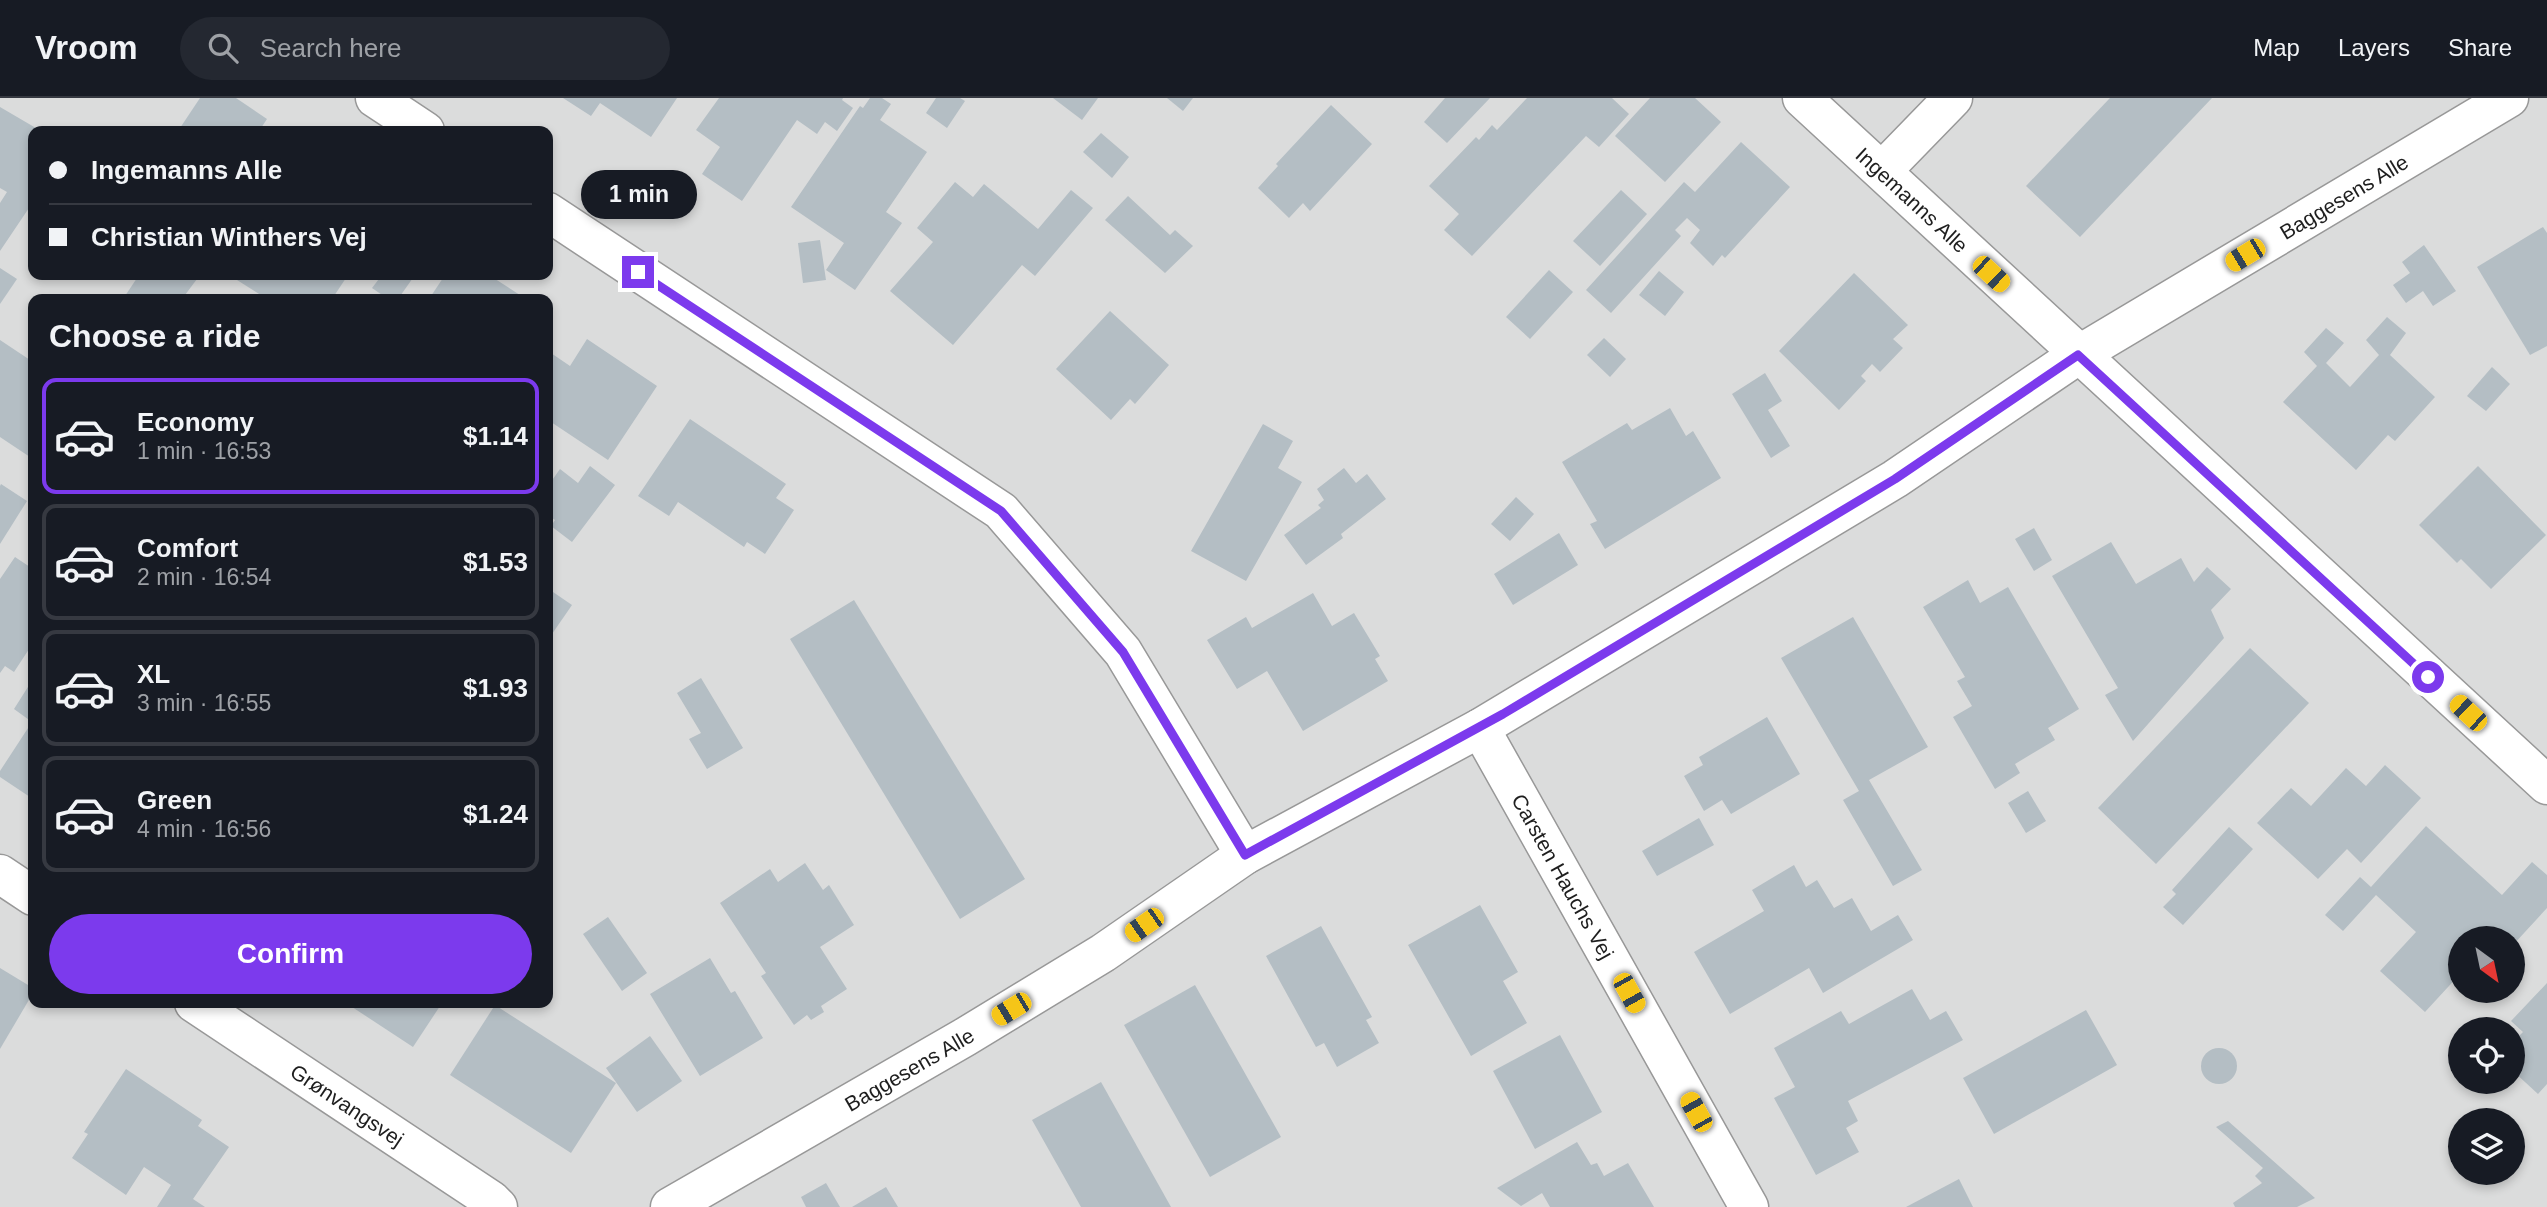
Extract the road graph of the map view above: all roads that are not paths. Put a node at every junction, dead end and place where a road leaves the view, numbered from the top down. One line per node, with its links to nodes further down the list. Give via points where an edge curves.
1 (375, 98): 5 (street)
2 (1802, 98): 6 (street, Ingemanns Alle)
3 (1953, 98): 6 (street)
4 (2509, 98): 8 (street, Baggesens Alle)
5 (417, 126)
6 (1882, 171): 8 (street, Ingemanns Alle)
7 (553, 215): 11 (street, via 1001,511 1123,652)
8 (2078, 355): 9 (street, Baggesens Alle, via 1895,479); 10 (street, Ingemanns Alle)
9 (1480, 728): 11 (street, Baggesens Alle); 17 (street, Carsten Hauchs Vej)
10 (2547, 785)
11 (1245, 855): 16 (street, Baggesens Alle, via 1103,953)
12 (0, 874): 13 (street)
13 (28, 893)
14 (202, 1008): 15 (street, Grønvangsvej)
15 (498, 1207)
16 (670, 1207)
17 (1749, 1207)

